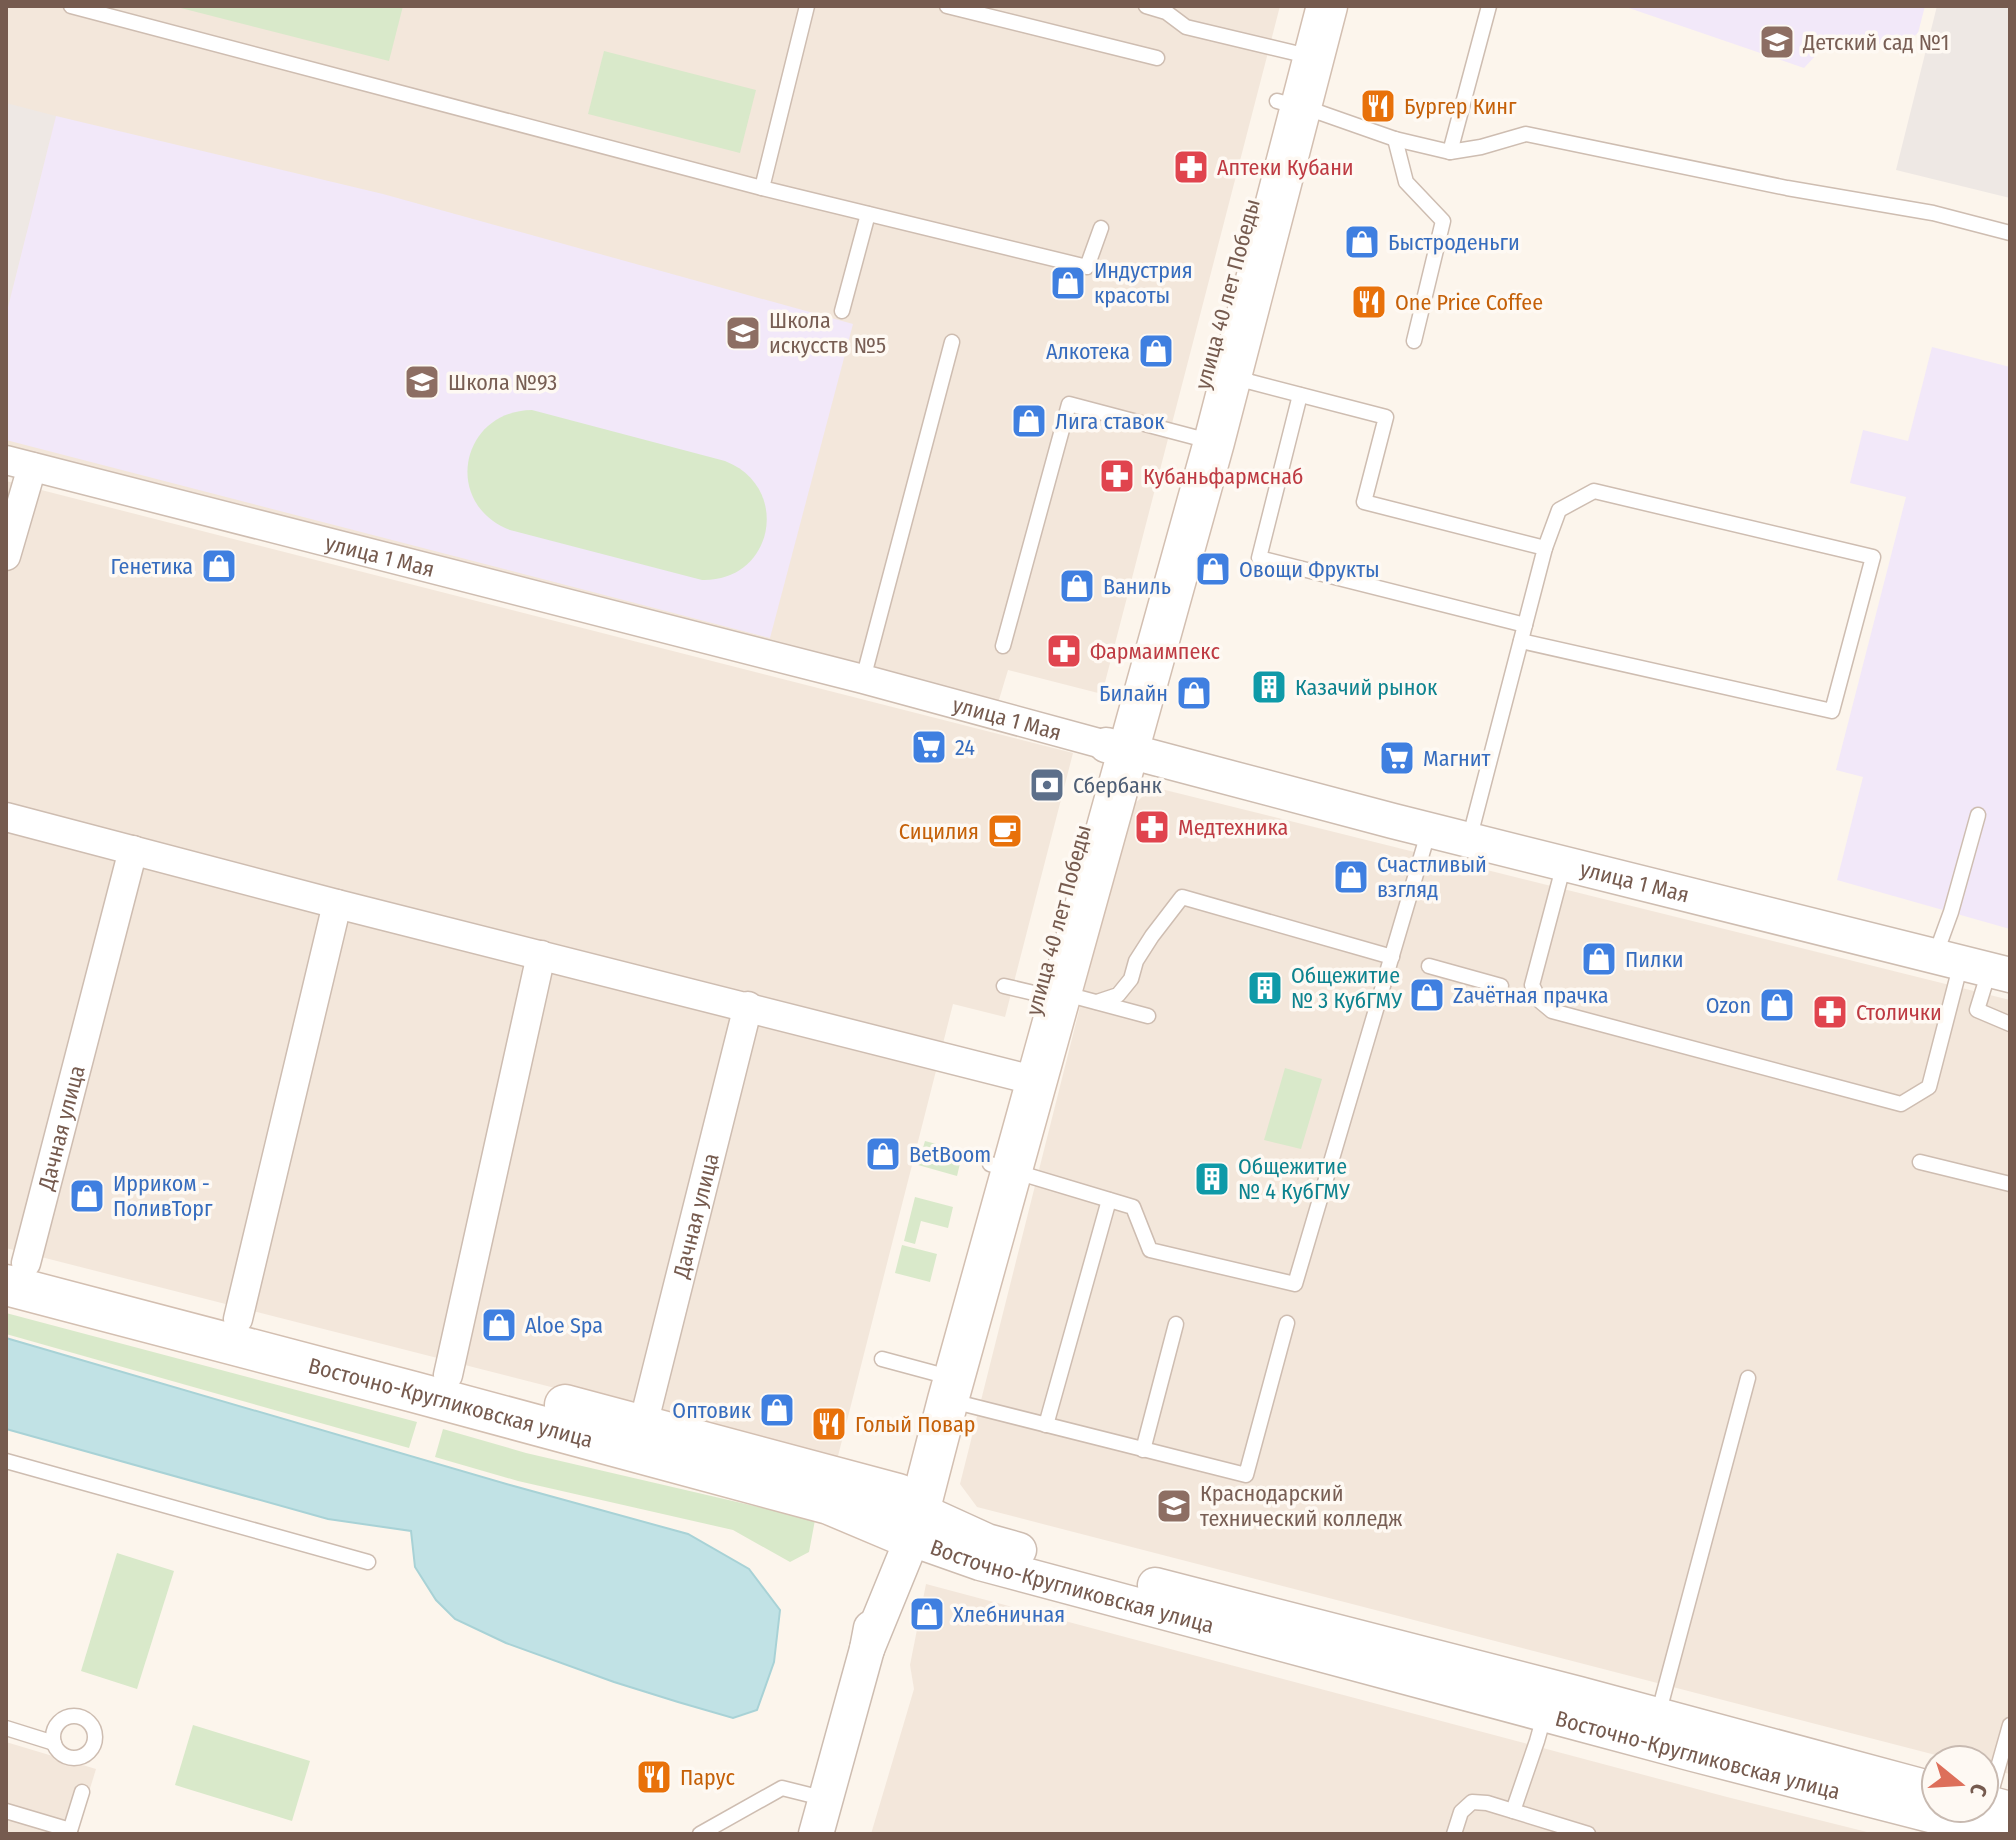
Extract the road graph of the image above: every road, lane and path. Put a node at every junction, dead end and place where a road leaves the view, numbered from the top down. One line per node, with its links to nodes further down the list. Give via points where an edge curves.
1 (71, 6): 14 (lane)
2 (807, 6): 14 (lane)
3 (947, 6): 10 (lane)
4 (1146, 6): 8 (lane)
5 (1303, 6): 9 (main road, улица 40 лет Победы)
6 (1327, 6): 9 (main road, улица 40 лет Победы)
7 (1489, 6): 13 (lane)
8 (1167, 9): 9 (lane, via 1186,27)
9 (1303, 55): 11 (main road, улица 40 лет Победы)
10 (1157, 58)
11 (1289, 104): 12 (lane); 21 (main road, улица 40 лет Победы); 23 (main road, улица 40 лет Победы)
12 (1395, 139): 13 (lane); 19 (lane, via 1406,182 1443,221)
13 (1450, 152): 17 (lane, via 1526,134 1933,213)
14 (762, 188): 15 (lane)
15 (868, 214): 16 (lane, via 1087,267); 18 (lane)
16 (1101, 228)
17 (2010, 233)
18 (842, 311)
19 (1414, 341)
20 (952, 342): 30 (lane)
21 (1232, 376): 22 (lane); 23 (main road, улица 40 лет Победы)
22 (1300, 395): 25 (lane, via 1386,417 1364,502); 27 (lane, via 1259,558)
23 (1202, 439): 29 (lane, via 1069,404); 31 (main road, улица 40 лет Победы)
24 (19, 464): 26 (street); 30 (street, улица 1 Мая)
25 (1545, 548): 27 (lane); 28 (lane, via 1559,510 1594,491 1873,557 1832,711)
26 (6, 556)
27 (1525, 625): 28 (lane)
28 (1521, 641): 35 (lane)
29 (1003, 646)
30 (863, 679): 31 (street, улица 1 Мая)
31 (1117, 748): 34 (street, улица 1 Мая); 44 (main road, улица 40 лет Победы)
32 (1978, 815): 42 (lane, via 1951,912)
33 (6, 817): 36 (street)
34 (1429, 830): 35 (street, улица 1 Мая); 40 (lane)
35 (1469, 840): 37 (street, улица 1 Мая)
36 (133, 850): 38 (street); 53 (street, Дачная улица)
37 (1564, 863): 42 (street, улица 1 Мая); 42 (lane, via 1532,985 1552,1011 1901,1104 1929,1087 1951,995)
38 (337, 904): 39 (street); 54 (street)
39 (541, 955): 45 (street); 58 (street)
40 (1392, 957): 44 (lane, via 1182,897 1118,995); 52 (lane, via 1295,1284 1150,1250 1133,1207)
41 (1429, 966): 43 (lane)
42 (1974, 966): 47 (lane, via 1977,1010)
43 (1501, 986)
44 (1050, 994): 46 (lane); 48 (main road, улица 40 лет Победы)
45 (748, 1006): 48 (street); 61 (street, Дачная улица)
46 (1148, 1016)
47 (2010, 1024)
48 (1026, 1078): 50 (main road, улица 40 лет Победы)
49 (1920, 1162): 51 (lane)
50 (1000, 1167): 52 (lane); 60 (main road)
51 (2010, 1184)
52 (1109, 1200): 62 (lane)
53 (13, 1269): 54 (main road, Восточно-Кругликовская улица); 65 (main road, Восточно-Кругликовская улица, via 750,1482)
54 (238, 1319): 58 (main road, Восточно-Кругликовская улица)
55 (1287, 1323): 63 (lane, via 1246,1475)
56 (1176, 1324): 63 (lane)
57 (882, 1359): 60 (lane)
58 (448, 1375): 61 (main road, Восточно-Кругликовская улица)
59 (1748, 1378): 70 (lane)
60 (940, 1390): 62 (lane); 65 (main road)
61 (643, 1425): 65 (main road, Восточно-Кругликовская улица)
62 (1046, 1425): 63 (lane)
63 (1143, 1450)
64 (6, 1461): 66 (lane)
65 (905, 1518): 67 (street, Восточно-Кругликовская улица); 75 (street)
66 (368, 1562)
67 (1548, 1701): 70 (street, Восточно-Кругликовская улица); 77 (lane)
68 (2010, 1725): 72 (lane)
69 (6, 1728): 71 (lane)
70 (1654, 1729): 73 (street, Восточно-Кругликовская улица); 83 (street, Восточно-Кругликовская улица)
71 (54, 1743)
72 (2000, 1775)
73 (1920, 1787)
74 (82, 1792): 78 (lane)
75 (826, 1799): 79 (lane, via 782,1788); 80 (street)
76 (6, 1811): 78 (lane)
77 (1513, 1811): 81 (lane, via 1472,1802 1461,1812); 82 (lane)
78 (69, 1832)
79 (700, 1834)
80 (816, 1834)
81 (1454, 1834)
82 (1588, 1834)
83 (2004, 1834)

